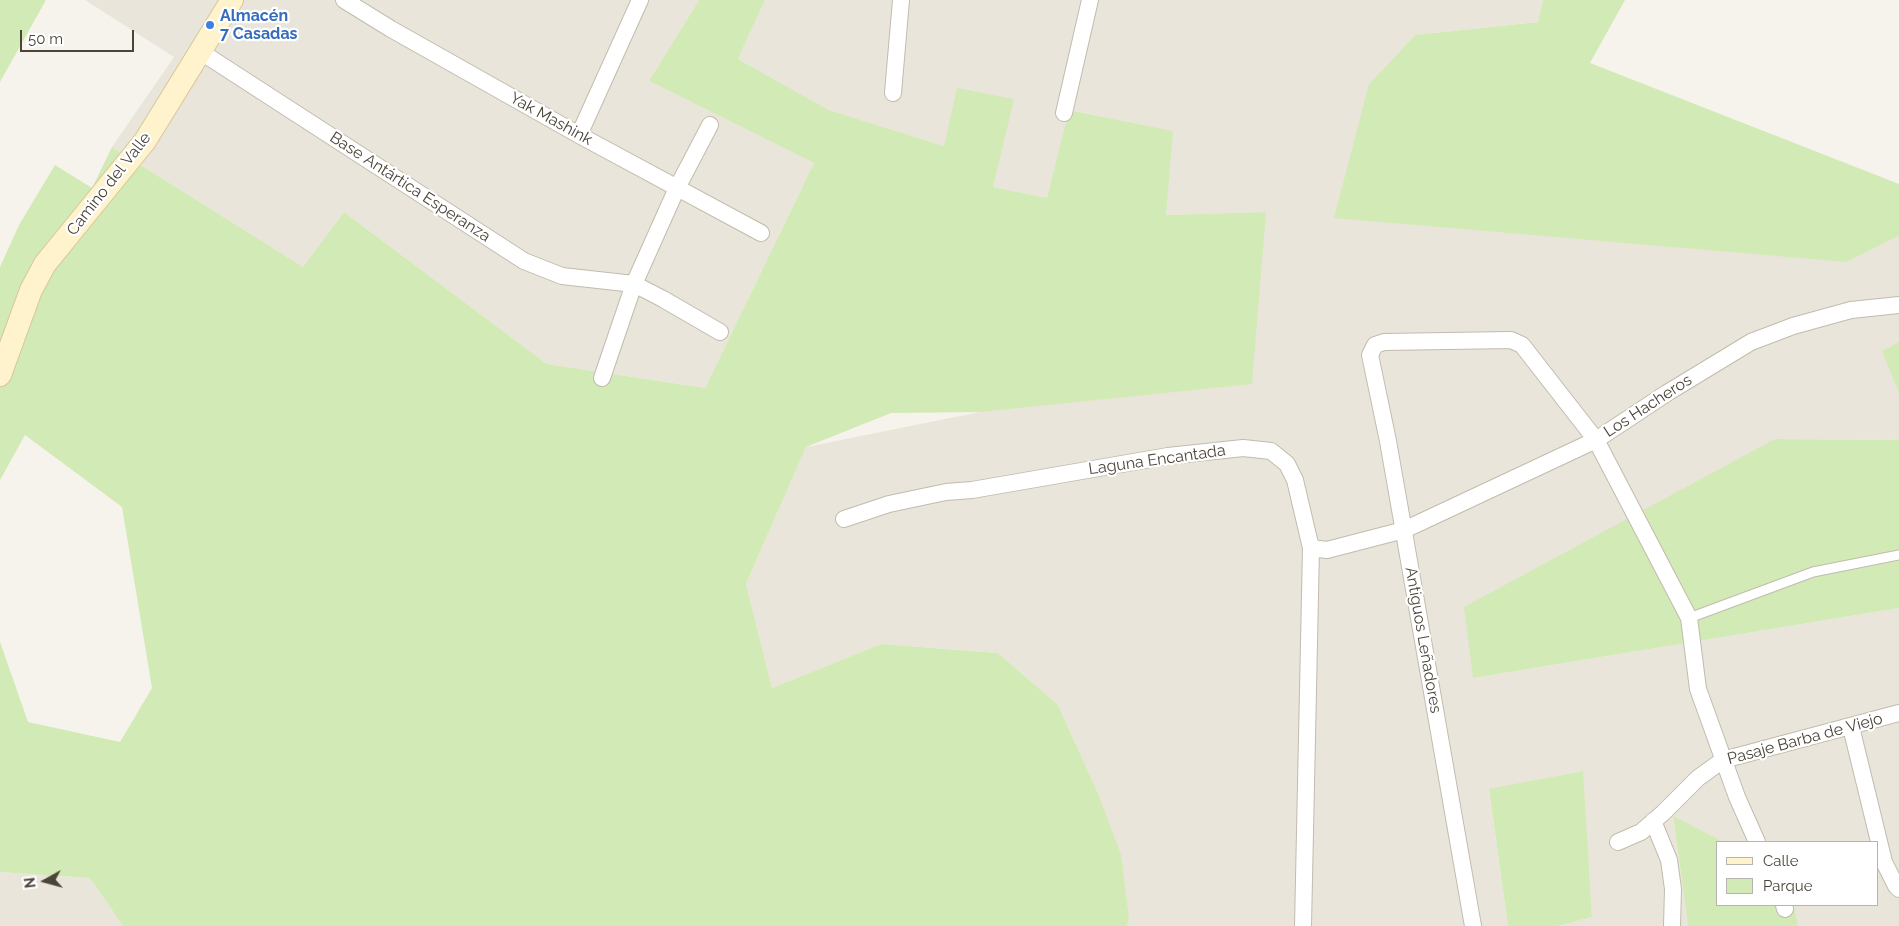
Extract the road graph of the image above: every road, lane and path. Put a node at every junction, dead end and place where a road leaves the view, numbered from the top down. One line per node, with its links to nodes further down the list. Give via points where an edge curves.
1 (232, 0): 6 (street, Camino del Valle)
2 (344, 0): 10 (street, Yak Mashink)
3 (640, 0): 10 (street)
4 (901, 0): 7 (street)
5 (1090, 0): 8 (street)
6 (201, 52): 13 (street, Base Antártica Esperanza, via 524,261 562,276); 16 (street, Camino del Valle, via 145,140 45,264 31,290)
7 (893, 93)
8 (1064, 112)
9 (710, 125): 11 (street)
10 (579, 135): 11 (street, Yak Mashink)
11 (677, 188): 12 (street, Yak Mashink); 13 (street)
12 (761, 233)
13 (634, 284): 15 (street); 17 (street)
14 (1899, 305): 18 (street, Los Hacheros, via 1851,310 1751,342)
15 (720, 332)
16 (0, 375)
17 (602, 378)
18 (1596, 440): 20 (street, Los Hacheros); 20 (street, Antiguos Leñadores, via 1522,345 1511,340 1384,342 1375,345 1370,356); 23 (street)
19 (844, 520): 21 (street, Laguna Encantada, via 889,504 946,492 1168,456 1243,448 1271,451 1287,464 1295,480)
20 (1404, 530): 21 (street, via 1326,550); 34 (street, Antiguos Leñadores)
21 (1311, 548): 33 (street, Laguna Encantada)
22 (1899, 555): 23 (lane, via 1813,572)
23 (1689, 618): 26 (street, via 1698,689)
24 (1899, 713): 25 (street, Pasaje Barba de Viejo)
25 (1851, 727): 26 (street, Pasaje Barba de Viejo); 29 (street)
26 (1723, 760): 27 (street, Pasaje Barba de Viejo, via 1698,778); 28 (street)
27 (1653, 821): 30 (street, Pasaje Barba de Viejo, via 1640,832); 35 (street, via 1669,860 1673,889)
28 (1757, 841)
29 (1879, 841)
30 (1618, 842)
31 (1879, 842): 32 (street, via 1884,862)
32 (1899, 889)
33 (1303, 926)
34 (1473, 926)
35 (1672, 926)

